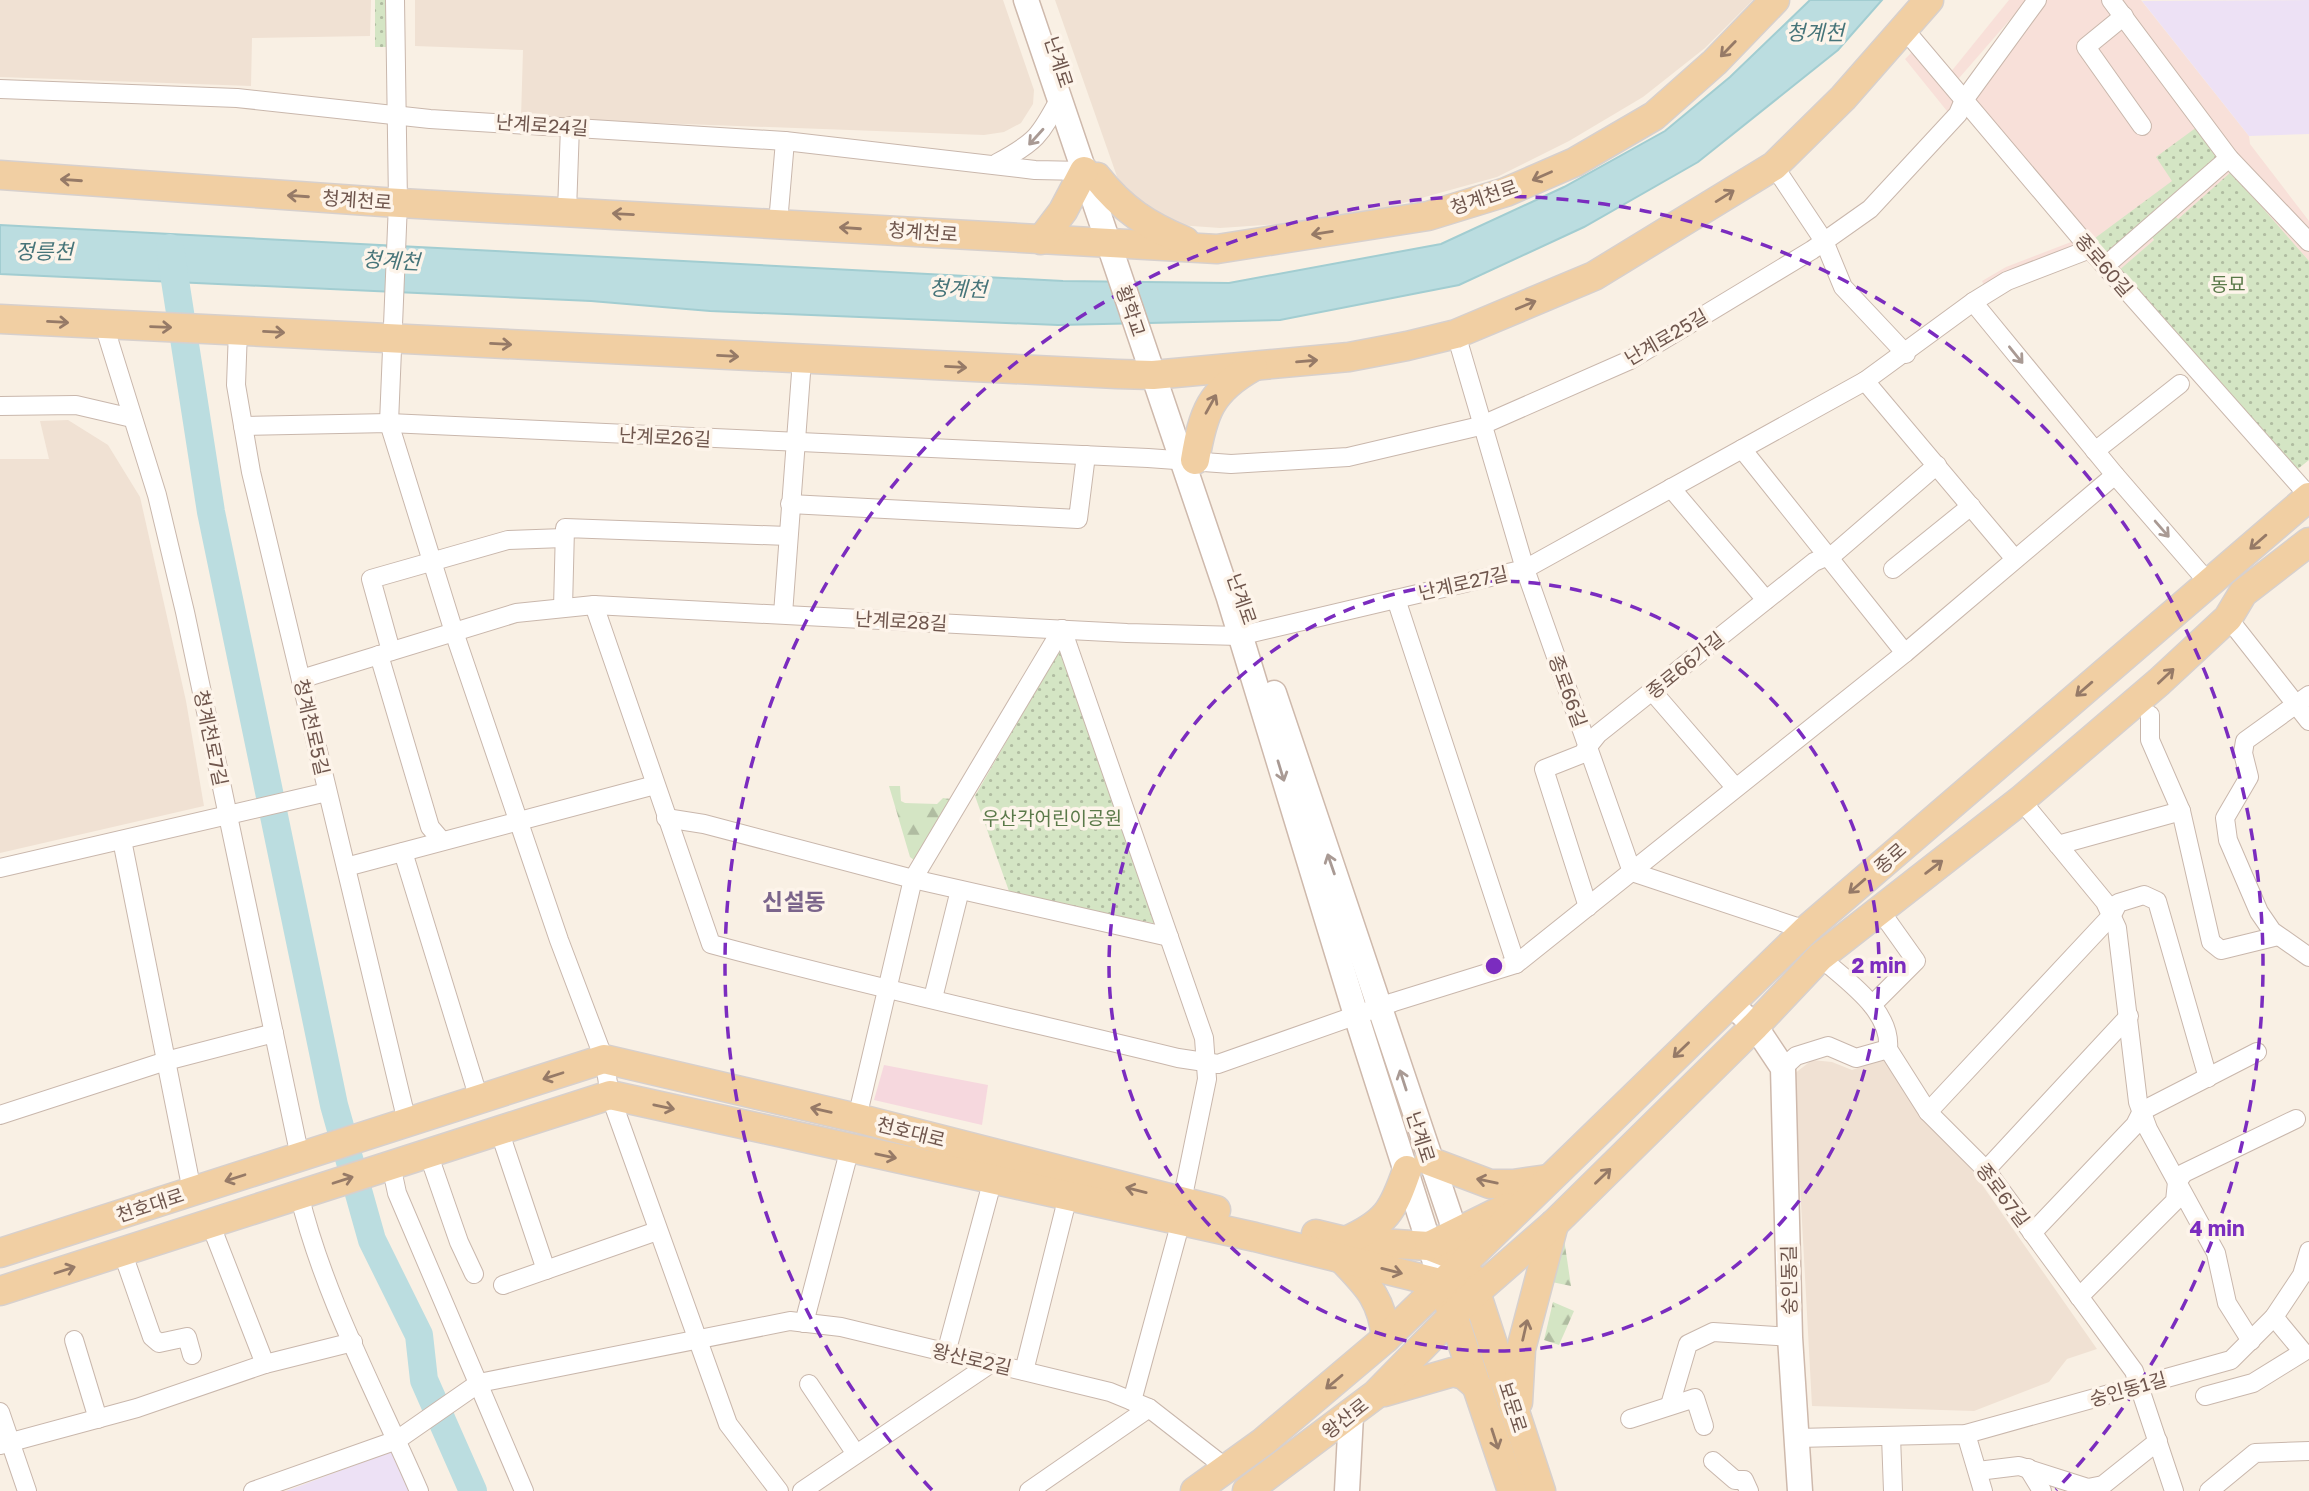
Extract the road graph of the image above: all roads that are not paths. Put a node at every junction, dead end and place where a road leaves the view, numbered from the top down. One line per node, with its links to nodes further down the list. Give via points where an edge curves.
1 (395, 0): 13 (street)
2 (1026, 0): 11 (main road, 난계로)
3 (1039, 0): 20 (main road, 난계로)
4 (1775, 0): 29 (main road, 청계천로, one-way to 29, via 1654,116 1575,162 1518,187 1428,216)
5 (1929, 0): 9 (main road)
6 (2037, 0): 12 (street, 난계로25길)
7 (2111, 0): 8 (street)
8 (2124, 16): 15 (street, via 2086,47); 17 (street)
9 (1905, 30): 12 (street, 종로60길); 19 (main road)
10 (0, 89): 13 (street, 난계로24길, via 237,98)
11 (1060, 98): 18 (street, one-way to 18, via 1041,134); 20 (main road, 난계로)
12 (1964, 100): 27 (street, 난계로25길, via 1958,114 1870,209); 30 (street, 종로60길)
13 (395, 114): 14 (street, 난계로24길); 22 (street)
14 (570, 126): 16 (street, 난계로24길); 23 (street)
15 (2142, 126)
16 (785, 141): 18 (street, 난계로24길); 24 (street)
17 (2229, 158): 28 (street); 31 (street)
18 (997, 163): 20 (street, 난계로24길)
19 (1774, 166): 27 (street); 37 (main road, one-way to 19, via 1594,276)
20 (1091, 174): 25 (main road); 26 (main road, 난계로); 29 (main road, via 1151,228)
21 (0, 175): 22 (main road, 청계천로, one-way to 21)
22 (398, 209): 23 (main road, 청계천로); 36 (street)
23 (567, 211): 24 (main road, 청계천로, one-way to 23)
24 (778, 223): 25 (main road, 청계천로, one-way to 24)
25 (1041, 240): 26 (main road, 청계천로)
26 (1113, 240): 29 (main road, 청계천로); 41 (main road, 황학교)
27 (1824, 242): 38 (street, via 1843,287); 48 (street, 난계로25길, via 1630,360)
28 (2309, 242)
29 (1208, 249)
30 (2090, 249): 31 (street, 종로60길); 32 (street, 난계로27길, via 2007,281)
31 (2105, 266): 57 (street, 종로60길)
32 (1973, 302): 38 (street, 난계로27길); 51 (street, one-way to 51)
33 (0, 319): 34 (main road, one-way to 34)
34 (110, 325): 35 (main road, one-way to 35); 45 (street, 청계천로7길)
35 (238, 330): 36 (main road, one-way to 36); 47 (street, 청계천로5길, via 236,385)
36 (393, 330): 39 (main road, one-way to 39); 46 (street)
37 (1456, 334): 40 (main road, one-way to 37, via 1377,353); 48 (street, 종로66길)
38 (1906, 354): 42 (street, 난계로27길)
39 (802, 360): 41 (main road, one-way to 41); 49 (street)
40 (1254, 366): 41 (main road); 53 (main road, one-way to 40, via 1214,397)
41 (1157, 368): 53 (main road, 난계로)
42 (1865, 381): 50 (street, 난계로27길); 54 (street)
43 (2180, 384): 51 (street)
44 (0, 406): 45 (street, via 76,405)
45 (132, 418): 91 (street, 청계천로7길, via 157,495)
46 (389, 423): 47 (street, 난계로26길); 49 (street, 난계로26길); 65 (street)
47 (243, 426): 80 (street, 청계천로5길)
48 (1480, 426): 53 (street, 난계로25길, via 1348,457 1231,464); 66 (street, 종로66길)
49 (793, 443): 52 (street, 난계로26길); 58 (street)
50 (1742, 449): 56 (street, 난계로27길); 63 (street, via 1821,546)
51 (2095, 451): 55 (street)
52 (1086, 455): 53 (street, 난계로26길); 58 (street, via 1078,519)
53 (1188, 460): 77 (main road, 난계로)
54 (1937, 465): 59 (street); 63 (street, 종로66가길)
55 (2115, 475): 64 (street); 68 (street, one-way to 68)
56 (1671, 488): 66 (street, 난계로27길); 70 (street)
57 (2309, 497): 68 (main road, 종로, one-way to 68)
58 (790, 505): 61 (street)
59 (1971, 506): 64 (street); 67 (street)
60 (564, 533): 61 (street); 65 (street, via 508,540); 72 (street)
61 (788, 536): 73 (street)
62 (2309, 541): 74 (main road, 종로, via 2244,593)
63 (1825, 557): 70 (street, 종로66가길); 79 (street)
64 (2015, 559): 79 (street)
65 (432, 562): 76 (street); 78 (street, via 370,579)
66 (1525, 569): 69 (street, 난계로27길); 85 (street, 종로66길)
67 (1893, 569)
68 (2211, 580): 106 (main road, 종로, one-way to 106)
69 (1396, 599): 77 (street, 난계로27길); 111 (street)
70 (1766, 600): 81 (street, 종로66가길)
71 (594, 605): 72 (street, 난계로28길); 73 (street, 난계로28길); 86 (street)
72 (563, 608): 76 (street, 난계로28길, via 516,613)
73 (783, 614): 75 (street, 난계로28길)
74 (2228, 618): 82 (street); 89 (main road, 종로, one-way to 74)
75 (1062, 629): 77 (street, 난계로28길); 101 (street); 108 (street)
76 (454, 632): 78 (street, 난계로28길); 93 (street)
77 (1246, 634): 116 (main road, 난계로)
78 (385, 653): 80 (street, 난계로28길); 95 (street, via 430,827)
79 (1905, 653): 87 (street)
80 (301, 679): 88 (street, 청계천로5길)
81 (1652, 691): 85 (street, 종로66가길); 87 (street)
82 (2302, 699): 84 (street); 107 (street, via 2245,741 2249,777 2225,818 2228,839 2259,912)
83 (2150, 715): 90 (street, via 2150,740)
84 (2309, 721)
85 (1588, 747): 100 (street, 종로66길); 103 (street, 종로66가길, via 1582,754 1544,769)
86 (654, 785): 92 (street); 93 (street)
87 (1735, 787): 100 (street)
88 (327, 792): 91 (street); 98 (street, 청계천로5길)
89 (2021, 800): 96 (street); 104 (main road, 종로, one-way to 89)
90 (2181, 811): 96 (street); 107 (street, via 2211,942 2221,950)
91 (236, 814): 94 (street); 119 (street, 청계천로7길)
92 (666, 818): 101 (street); 112 (street, via 711,944)
93 (518, 821): 95 (street); 122 (street)
94 (122, 840): 99 (street); 123 (street)
95 (442, 841): 97 (street)
96 (2058, 845): 105 (street)
97 (403, 852): 98 (street); 128 (street)
98 (346, 867): 134 (street, 청계천로5길)
99 (0, 868)
100 (1632, 872): 103 (street); 106 (street)
101 (913, 879): 102 (street); 112 (street)
102 (960, 890): 108 (street); 113 (street)
103 (1588, 907): 111 (street)
104 (1879, 909): 109 (main road, 종로); 115 (street, via 1916,961)
105 (2112, 915): 117 (street, via 2118,928); 126 (street, via 2118,903 2144,895 2157,901); 130 (street)
106 (1806, 930): 114 (main road, 종로)
107 (2278, 936): 110 (street)
108 (1170, 937): 124 (street, via 1204,1038)
109 (1820, 957): 115 (street, 종로67길); 118 (main road, 종로)
110 (2309, 957)
111 (1516, 964): 116 (street)
112 (885, 990): 113 (street); 132 (street)
113 (933, 999): 124 (street)
114 (1730, 1003): 118 (main road); 142 (main road, 종로, one-way to 142)
115 (1872, 1005): 120 (street, 종로67길, via 1889,1038)
116 (1367, 1011): 124 (street, via 1218,1064); 140 (main road, 난계로)
117 (2129, 1016): 129 (street); 141 (street)
118 (1755, 1026): 125 (main road); 151 (main road, 종로, one-way to 118)
119 (274, 1033): 123 (street); 138 (street, 청계천로7길)
120 (1888, 1049): 125 (street, via 1856,1058 1828,1046 1796,1056); 130 (street, 종로67길)
121 (2257, 1052): 126 (street)
122 (604, 1059): 127 (street); 128 (main road, one-way to 128); 132 (main road, 천호대로, one-way to 122)
123 (166, 1062): 131 (street); 145 (street)
124 (1207, 1062): 149 (street)
125 (1783, 1068): 171 (main road, 숭인동길)
126 (2208, 1078): 129 (street)
127 (610, 1095): 135 (main road, 천호대로); 136 (main road, 천호대로, one-way to 136); 152 (street)
128 (479, 1099): 134 (main road)
129 (2142, 1111): 144 (street); 154 (street, via 2136,1125)
130 (1928, 1112): 141 (street, 종로67길)
131 (0, 1115)
132 (857, 1118): 149 (main road, 천호대로, one-way to 132)
133 (2297, 1119): 144 (street, via 2184,1173)
134 (407, 1122): 138 (main road, 천호대로)
135 (499, 1130): 137 (main road, 천호대로); 161 (street)
136 (850, 1148): 143 (main road, 천호대로, one-way to 143); 169 (street, 천호대로)
137 (428, 1153): 139 (main road, 천호대로); 162 (street)
138 (300, 1157): 145 (main road, 천호대로, one-way to 145)
139 (389, 1165): 146 (main road, 천호대로, one-way to 139); 184 (street)
140 (1418, 1166): 142 (main road, one-way to 140, via 1490,1184); 153 (main road, 난계로, via 1443,1199); 155 (main road, 난계로, via 1418,1208); 156 (main road, via 1383,1221)
141 (1986, 1170): 154 (street, 종로67길)
142 (1548, 1179): 148 (main road, 종로)
143 (993, 1180): 147 (main road, 천호대로); 177 (street)
144 (2177, 1182): 167 (street, via 2175,1201); 175 (street, via 2216,1253 2227,1303)
145 (192, 1191): 159 (main road, 천호대로)
146 (299, 1194): 150 (main road, 천호대로); 176 (street)
147 (1068, 1196): 149 (main road, 천호대로); 181 (street)
148 (1526, 1199): 153 (main road); 160 (main road, 종로)
149 (1181, 1211): 156 (main road, 천호대로); 188 (street)
150 (210, 1223): 157 (main road, 천호대로); 179 (street)
151 (1554, 1224): 166 (main road, 종로); 194 (main road, one-way to 151, via 1521,1349)
152 (657, 1231): 161 (street); 174 (street)
153 (1454, 1233): 155 (main road); 160 (main road, 난계로)
154 (2032, 1233): 167 (street, 종로67길)
155 (1429, 1246): 156 (main road); 160 (main road); 163 (main road, 난계로)
156 (1344, 1250): 163 (main road, one-way to 163); 172 (main road, via 1373,1292 1384,1317)
157 (122, 1251): 165 (main road, 천호대로, one-way to 157); 178 (street, 천호대로, via 152,1337 159,1343 187,1337)
158 (2309, 1251): 168 (street, 숭인동1길, via 2302,1275)
159 (0, 1253)
160 (1465, 1260): 163 (main road, 종로); 166 (main road, 보문로)
161 (546, 1269): 164 (street)
162 (474, 1274)
163 (1443, 1284): 166 (main road); 170 (main road, 보문로); 172 (main road, 왕산로)
164 (503, 1285)
165 (0, 1291)
166 (1476, 1292): 170 (main road, 왕산로); 182 (main road, 보문로, via 1486,1323)
167 (2079, 1297): 185 (street, 종로67길, via 2134,1371)
168 (2274, 1317): 175 (street, 숭인동1길); 187 (street, via 2303,1352 2253,1383)
169 (804, 1322): 174 (street, 왕산로2길); 177 (street, 왕산로2길)
170 (1444, 1326): 182 (main road, 보문로); 186 (main road, 왕산로)
171 (1790, 1337): 189 (street, via 1713,1332 1688,1343); 199 (main road, 숭인동길)
172 (1386, 1338): 205 (main road, 왕산로, one-way to 205)
173 (74, 1340): 192 (street)
174 (696, 1341): 184 (street, 왕산로2길); 212 (street, via 728,1424)
175 (2250, 1341): 185 (street, 숭인동1길, via 2231,1360)
176 (353, 1342): 179 (street); 198 (street)
177 (946, 1353): 180 (street, 왕산로2길)
178 (192, 1354)
179 (265, 1364): 192 (street)
180 (990, 1364): 181 (street, 왕산로2길); 203 (street)
181 (1024, 1371): 188 (street, 왕산로2길, via 1110,1391)
182 (1491, 1383): 186 (main road, via 1453,1372); 194 (main road, 보문로); 218 (main road, 보문로, one-way to 218)
183 (808, 1384): 203 (street)
184 (475, 1386): 198 (street); 211 (street)
185 (2139, 1386): 196 (street, 숭인동1길); 200 (street, 종로67길)
186 (1375, 1395): 191 (main road, 왕산로)
187 (2205, 1396)
188 (1140, 1404): 205 (street, 왕산로2길); 214 (street)
189 (1670, 1405): 193 (street); 195 (street, via 1695,1398)
190 (0, 1412): 201 (street)
191 (1351, 1415): 216 (main road, 왕산로); 217 (main road)
192 (98, 1419): 201 (street)
193 (1630, 1419)
194 (1517, 1423): 219 (main road, 보문로)
195 (1704, 1426)
196 (1966, 1434): 197 (street, 숭인동1길); 207 (street)
197 (1891, 1436): 199 (street, 숭인동1길); 222 (street)
198 (402, 1437): 209 (street); 210 (street)
199 (1797, 1438): 221 (main road, 숭인동길)
200 (2158, 1441): 206 (street, via 2103,1485 2088,1488); 225 (street, 종로67길)
201 (5, 1443): 208 (street)
202 (2309, 1451): 226 (street, via 2255,1453)
203 (856, 1454): 213 (street)
204 (1713, 1461): 220 (street, via 1735,1480 1744,1480)
205 (1226, 1468): 215 (main road, 왕산로)
206 (2028, 1468): 207 (street); 224 (street)
207 (1978, 1471): 223 (street)
208 (27, 1491)
209 (253, 1491)
210 (419, 1491)
211 (524, 1491)
212 (779, 1491)
213 (802, 1491)
214 (1028, 1491)
215 (1195, 1491)
216 (1247, 1491)
217 (1347, 1491)
218 (1512, 1491)
219 (1541, 1491)
220 (1749, 1491)
221 (1800, 1491)
222 (1893, 1491)
223 (1983, 1491)
224 (2042, 1491)
225 (2174, 1491)
226 (2209, 1491)

